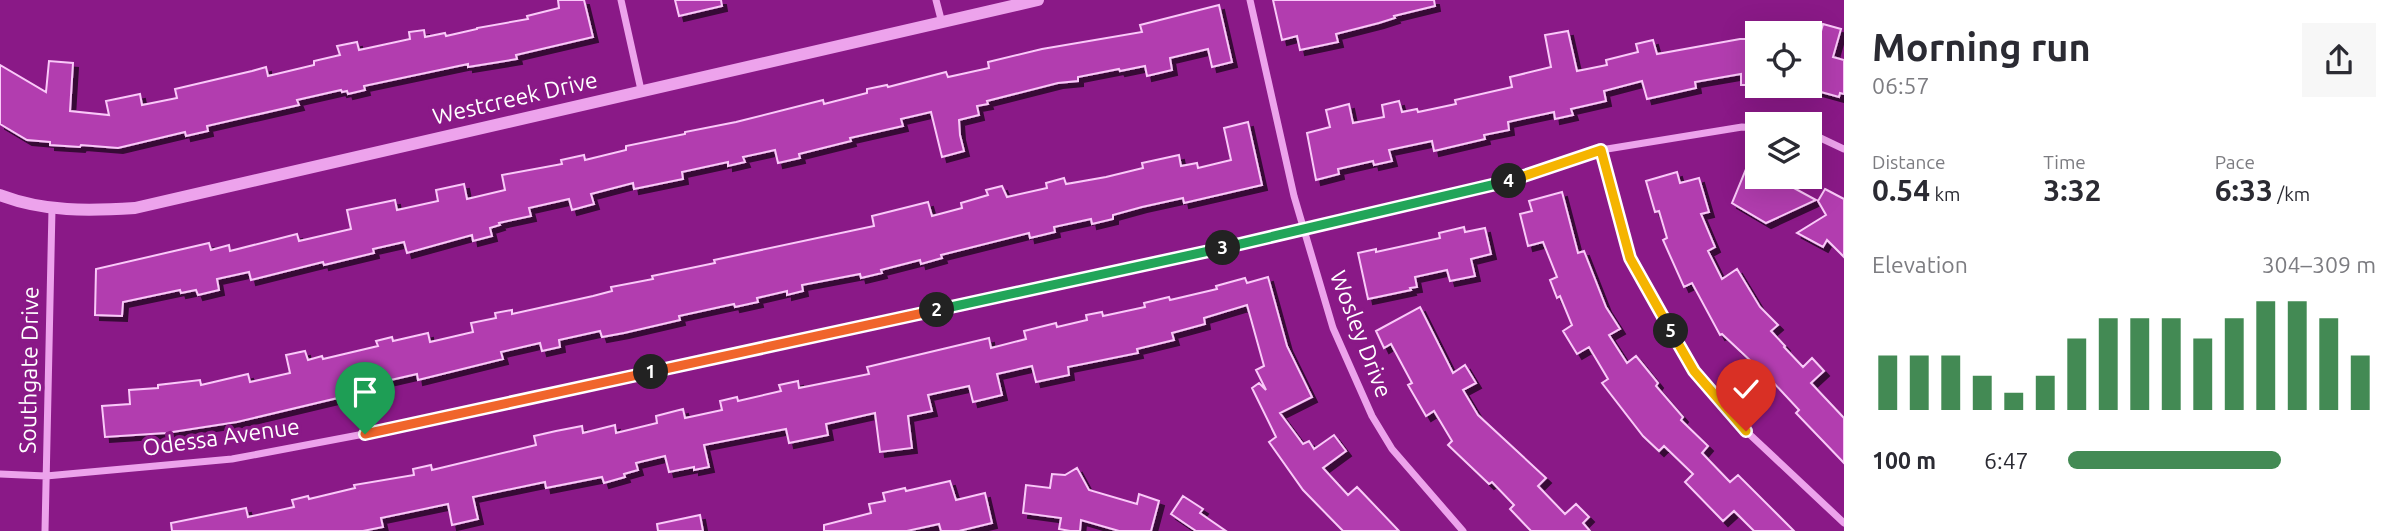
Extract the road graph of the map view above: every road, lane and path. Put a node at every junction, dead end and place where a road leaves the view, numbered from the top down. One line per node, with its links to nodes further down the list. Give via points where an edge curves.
1 (621, 0): 6 (street)
2 (936, 0): 5 (street)
3 (1038, 0): 5 (street, Westcreek Drive)
4 (1250, 0): 13 (street, Wosley Drive)
5 (942, 23): 6 (street, Westcreek Drive)
6 (641, 90): 12 (street, Westcreek Drive, via 135,208)
7 (1745, 127): 10 (street, Odessa Avenue)
8 (1822, 139): 9 (street)
9 (1844, 149)
10 (1601, 150): 13 (street, Odessa Avenue, via 1502,183); 16 (street, via 1630,258 1694,371 1746,431)
11 (0, 195): 12 (street, Westcreek Drive)
12 (52, 209): 15 (street, Southgate Drive)
13 (1304, 230): 15 (street, Odessa Avenue, via 365,434 232,459); 18 (street, Wosley Drive, via 1333,328 1372,415 1392,449)
14 (0, 474): 15 (street, Odessa Avenue)
15 (46, 476): 17 (street, Southgate Drive)
16 (1844, 523)
17 (45, 531)
18 (1463, 531)

